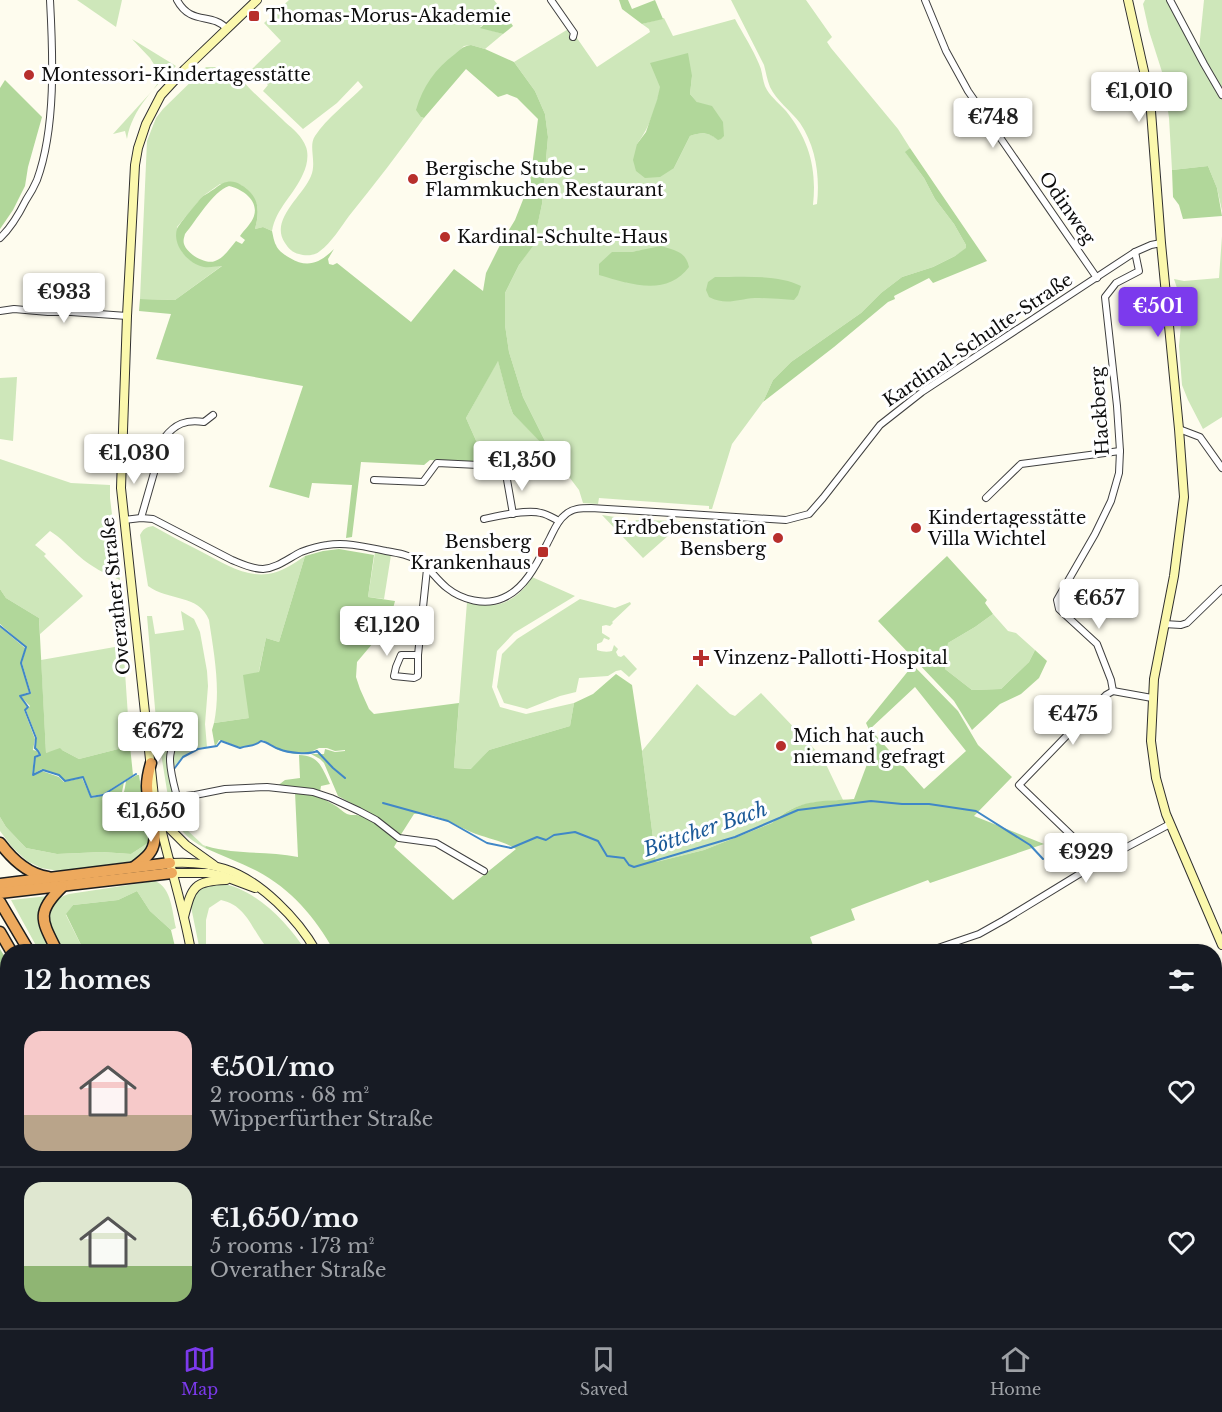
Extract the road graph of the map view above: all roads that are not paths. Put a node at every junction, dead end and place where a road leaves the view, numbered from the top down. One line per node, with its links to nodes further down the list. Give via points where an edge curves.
1 (50, 0): 11 (street, via 52,67 47,138 37,180 21,212)
2 (177, 0): 8 (street, via 190,15 215,21)
3 (257, 0): 8 (main road, Overather Straße)
4 (551, 0): 9 (street)
5 (925, 0): 14 (street, Odinweg, via 968,91)
6 (1128, 0): 12 (main road, via 1150,98)
7 (1170, 0): 10 (street)
8 (227, 29): 16 (main road, Overather Straße, via 170,85 146,124 135,165)
9 (573, 37)
10 (1222, 95)
11 (0, 238)
12 (1161, 243): 13 (street, Kardinal-Schulte-Straße); 18 (main road)
13 (1135, 252): 14 (street, Kardinal-Schulte-Straße); 19 (street, Hackberg, via 1139,271 1116,283 1105,297)
14 (1097, 278): 27 (street, Kardinal-Schulte-Straße, via 922,392 880,425 808,514 786,520 583,508 570,511)
15 (0, 311): 16 (street)
16 (127, 316): 26 (main road, Overather Straße, via 121,471)
17 (213, 415): 24 (street, via 204,422 178,425 164,438)
18 (1179, 429): 20 (street, via 1200,437); 30 (main road, via 1184,497 1176,568)
19 (1120, 451): 22 (street, via 1022,464); 32 (street, Hackberg, via 1111,501 1057,600 1059,609 1097,644)
20 (1222, 468)
21 (374, 480): 23 (street, via 423,482 437,463 499,466 506,474)
22 (986, 498)
23 (513, 514): 25 (street); 27 (street, via 542,513)
24 (141, 518): 26 (street); 28 (street, via 153,519 246,566 264,569 300,552 344,543 409,556)
25 (484, 519)
26 (124, 520): 34 (main road, Overather Straße)
27 (559, 521): 28 (street, via 523,585 502,598 486,602 465,598)
28 (427, 569): 31 (street)
29 (1222, 590): 30 (street, via 1186,623)
30 (1164, 624): 33 (main road)
31 (418, 655): 31 (street, via 401,655 394,676 418,676)
32 (1113, 690): 33 (street); 39 (street, via 1019,784)
33 (1152, 698): 37 (main road, via 1153,759)
34 (147, 729): 35 (main road, Overather Straße); 43 (street, via 173,731 170,765 177,797 267,787 313,792 359,811 399,838 436,843)
35 (151, 763): 36 (main road, Overather Straße); 41 (highway, via 147,786 154,844 145,859)
36 (158, 816): 40 (main road, via 186,845); 42 (main road, Overather Straße)
37 (1170, 824): 39 (street); 56 (main road)
38 (0, 843): 45 (highway, via 23,867)
39 (1099, 862): 55 (street, via 979,934)
40 (217, 867): 42 (main road, via 187,862); 47 (main road, via 249,879)
41 (132, 868): 42 (highway); 45 (highway)
42 (171, 868): 44 (main road); 45 (highway); 50 (main road, Overather Straße)
43 (484, 871)
44 (236, 880): 47 (main road); 50 (main road, via 198,885 191,892)
45 (60, 882): 46 (highway); 48 (highway); 52 (highway, via 43,916)
46 (0, 884)
47 (261, 890): 54 (main road, via 295,920)
48 (0, 893)
49 (0, 902): 51 (highway)
50 (184, 918): 53 (main road, Overather Straße)
51 (25, 944)
52 (54, 944)
53 (190, 944)
54 (311, 944)
55 (950, 944)
56 (1222, 944)

